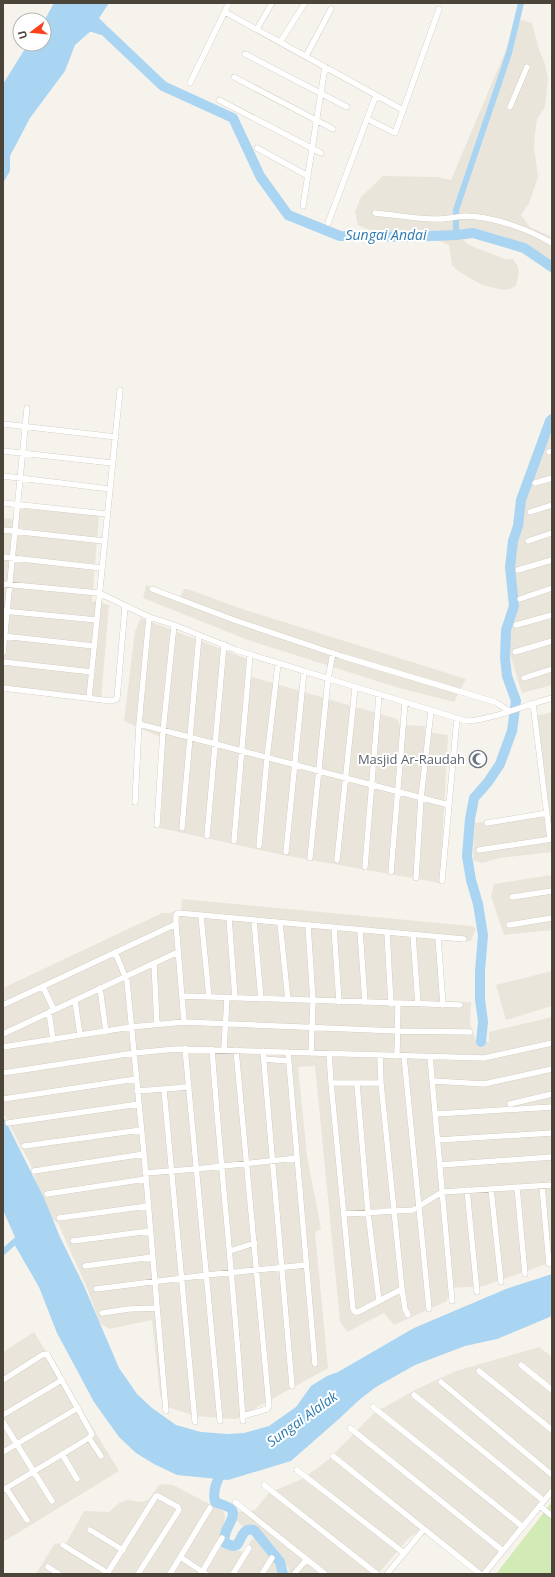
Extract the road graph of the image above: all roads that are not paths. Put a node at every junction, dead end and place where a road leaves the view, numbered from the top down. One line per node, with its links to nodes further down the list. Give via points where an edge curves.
1 (229, 3): 6 (street)
2 (272, 3): 7 (street)
3 (305, 3): 8 (street)
4 (331, 9): 10 (street)
5 (439, 9): 19 (street)
6 (225, 12): 7 (street); 14 (street)
7 (256, 30): 8 (street)
8 (280, 42): 10 (street)
9 (245, 54): 17 (street)
10 (306, 56): 11 (street)
11 (325, 67): 15 (street); 24 (street)
12 (527, 67): 18 (street)
13 (234, 77): 21 (street)
14 (190, 83)
15 (376, 95): 19 (street); 20 (street)
16 (219, 100): 23 (street)
17 (347, 107)
18 (510, 107)
19 (403, 110): 20 (street, via 395,133)
20 (367, 120): 27 (street)
21 (333, 130)
22 (257, 148): 24 (street)
23 (321, 153)
24 (308, 176): 25 (street)
25 (304, 206)
26 (375, 213): 28 (street, via 436,219 476,217 518,227)
27 (328, 223)
28 (552, 243)
29 (120, 390): 33 (street)
30 (27, 408): 32 (street)
31 (3, 424): 32 (street)
32 (26, 426): 33 (street); 35 (street)
33 (116, 437): 36 (street)
34 (3, 450): 35 (street)
35 (24, 453): 36 (street); 38 (street)
36 (112, 462): 41 (street)
37 (3, 476): 38 (street)
38 (21, 478): 41 (street); 43 (street)
39 (552, 478): 40 (street)
40 (535, 483)
41 (110, 490): 46 (street)
42 (3, 503): 43 (street)
43 (18, 505): 46 (street); 48 (street)
44 (552, 505): 45 (street)
45 (530, 512)
46 (107, 514): 50 (street)
47 (3, 530): 48 (street)
48 (16, 531): 50 (street); 53 (street)
49 (552, 533): 51 (street)
50 (104, 541): 55 (street)
51 (528, 541)
52 (3, 556): 53 (street)
53 (12, 558): 55 (street); 57 (street)
54 (552, 560): 56 (street)
55 (102, 568): 60 (street)
56 (518, 570)
57 (6, 584): 60 (street); 63 (street)
58 (552, 588): 61 (street)
59 (152, 589): 76 (street)
60 (99, 593): 62 (street); 66 (street)
61 (520, 599)
62 (125, 607): 65 (street); 88 (street, via 117,699 111,701)
63 (5, 611): 66 (street); 70 (street)
64 (552, 615): 68 (street)
65 (149, 617): 67 (street); 95 (street)
66 (96, 620): 73 (street)
67 (174, 625): 69 (street); 96 (street)
68 (516, 625)
69 (199, 635): 72 (street); 97 (street)
70 (4, 636): 73 (street); 75 (street)
71 (552, 641): 74 (street)
72 (224, 644): 77 (street); 98 (street)
73 (94, 646): 81 (street)
74 (515, 652)
75 (3, 653)
76 (333, 653): 84 (street); 92 (street, via 495,702)
77 (250, 655): 79 (street); 99 (street)
78 (3, 662): 81 (street)
79 (278, 664): 82 (street); 100 (street)
80 (552, 670): 83 (street)
81 (92, 672): 88 (street)
82 (304, 672): 84 (street); 101 (street)
83 (524, 678)
84 (328, 679): 86 (street); 102 (street)
85 (3, 688): 88 (street)
86 (355, 688): 87 (street); 103 (street)
87 (379, 695): 90 (street); 104 (street)
88 (89, 698)
89 (552, 698): 91 (street)
90 (405, 703): 93 (street); 105 (street)
91 (530, 704): 92 (street); 109 (street)
92 (512, 710): 94 (street, via 472,721)
93 (431, 711): 94 (street); 106 (street)
94 (457, 718): 108 (street)
95 (139, 724): 96 (street); 107 (street)
96 (163, 731): 97 (street); 111 (street)
97 (190, 737): 98 (street); 112 (street)
98 (215, 744): 99 (street); 113 (street)
99 (242, 750): 100 (street); 115 (street)
100 (267, 758): 101 (street); 116 (street)
101 (294, 765): 102 (street); 118 (street)
102 (319, 771): 103 (street); 119 (street)
103 (347, 778): 104 (street); 120 (street)
104 (372, 785): 105 (street); 121 (street)
105 (398, 791): 106 (street); 122 (street)
106 (421, 798): 108 (street); 123 (street)
107 (135, 802)
108 (449, 805): 124 (street)
109 (547, 813): 110 (street); 114 (street)
110 (487, 823)
111 (157, 825)
112 (182, 828)
113 (206, 836)
114 (551, 839): 117 (street)
115 (234, 840)
116 (259, 846)
117 (479, 850)
118 (286, 852)
119 (310, 858)
120 (338, 860)
121 (365, 867)
122 (390, 872)
123 (416, 878)
124 (442, 881)
125 (552, 891): 126 (street)
126 (512, 897)
127 (202, 916): 128 (street); 132 (street, via 178,913); 148 (street)
128 (229, 918): 130 (street); 150 (street)
129 (552, 918): 134 (street)
130 (254, 921): 131 (street); 151 (street)
131 (280, 923): 133 (street); 152 (street)
132 (176, 924): 141 (street); 142 (street)
133 (308, 925): 135 (street); 154 (street)
134 (509, 925)
135 (334, 928): 136 (street); 155 (street)
136 (360, 930): 137 (street); 156 (street)
137 (387, 933): 138 (street); 157 (street)
138 (413, 935): 139 (street); 159 (street)
139 (438, 937): 140 (street); 161 (street)
140 (464, 939)
141 (115, 952): 144 (street); 145 (street)
142 (178, 952): 143 (street); 147 (street)
143 (154, 964): 144 (street); 165 (street)
144 (125, 976): 146 (street); 167 (street)
145 (43, 987): 160 (street); 163 (street)
146 (100, 988): 153 (street); 170 (street)
147 (182, 996): 148 (street); 164 (street)
148 (209, 997): 149 (street)
149 (227, 998): 150 (street); 166 (street)
150 (235, 998): 151 (street)
151 (261, 999): 152 (street)
152 (288, 1000): 154 (street)
153 (75, 1001): 163 (street); 173 (street)
154 (313, 1001): 155 (street); 168 (street)
155 (339, 1002): 156 (street)
156 (365, 1003): 157 (street)
157 (391, 1004): 158 (street)
158 (398, 1004): 159 (street); 169 (street)
159 (418, 1004): 161 (street)
160 (3, 1005)
161 (443, 1005): 162 (street)
162 (460, 1005)
163 (51, 1011): 172 (street); 174 (street)
164 (184, 1022): 165 (street); 166 (street)
165 (157, 1024): 167 (street)
166 (225, 1024): 168 (street); 179 (street)
167 (131, 1027): 170 (street); 183 (street)
168 (311, 1027): 169 (street); 184 (street)
169 (397, 1031): 171 (street); 187 (street)
170 (106, 1032): 173 (street)
171 (470, 1032)
172 (3, 1034)
173 (80, 1035): 174 (street)
174 (53, 1040): 176 (street)
175 (552, 1043): 189 (street, via 484,1058)
176 (3, 1047)
177 (185, 1048): 178 (street); 183 (street); 199 (street)
178 (212, 1049): 179 (street); 219 (street)
179 (224, 1049): 180 (street)
180 (236, 1050): 181 (street); 217 (street)
181 (263, 1051): 182 (street); 190 (street)
182 (288, 1052): 184 (street); 191 (street)
183 (134, 1053): 193 (street); 194 (street)
184 (311, 1053): 185 (street)
185 (329, 1054): 186 (street); 196 (street)
186 (380, 1056): 187 (street); 197 (street)
187 (397, 1056): 188 (street)
188 (404, 1056): 189 (street); 232 (street)
189 (430, 1057): 195 (street)
190 (264, 1060): 191 (street); 216 (street)
191 (289, 1061): 215 (street)
192 (552, 1070): 195 (street, via 484,1084)
193 (3, 1073)
194 (136, 1079): 201 (street); 203 (street)
195 (433, 1081): 207 (street)
196 (331, 1083): 198 (street); 235 (street)
197 (381, 1083): 198 (street); 233 (street)
198 (357, 1084): 234 (street)
199 (189, 1087): 200 (street); 220 (street)
200 (164, 1090): 201 (street); 222 (street)
201 (137, 1092): 204 (street)
202 (552, 1094): 205 (street)
203 (3, 1099)
204 (138, 1104): 208 (street); 209 (street)
205 (510, 1104)
206 (552, 1106): 207 (street)
207 (436, 1114): 211 (street)
208 (8, 1122)
209 (141, 1130): 212 (street); 213 (street)
210 (552, 1133): 211 (street)
211 (438, 1140): 218 (street)
212 (24, 1146)
213 (144, 1154): 221 (street); 223 (street)
214 (552, 1157): 218 (street)
215 (297, 1158): 216 (street); 243 (street)
216 (273, 1161): 217 (street); 245 (street)
217 (247, 1163): 219 (street); 239 (street)
218 (440, 1165): 229 (street)
219 (221, 1166): 220 (street); 240 (street)
220 (196, 1169): 222 (street); 249 (street)
221 (34, 1171)
222 (171, 1171): 223 (street); 250 (street)
223 (145, 1176): 230 (street); 231 (street)
224 (552, 1185): 225 (street)
225 (542, 1186): 226 (street); 242 (street)
226 (517, 1187): 227 (street); 248 (street)
227 (491, 1189): 228 (street); 252 (street)
228 (467, 1190): 229 (street); 255 (street)
229 (442, 1192): 232 (street); 257 (street)
230 (47, 1194)
231 (148, 1206): 236 (street); 237 (street)
232 (419, 1207): 233 (street); 259 (street)
233 (395, 1212): 234 (street); 254 (street)
234 (368, 1213): 235 (street); 256 (street)
235 (344, 1214): 256 (street, via 353,1309 358,1312)
236 (60, 1218)
237 (150, 1231): 238 (street); 241 (street)
238 (73, 1241)
239 (255, 1243): 240 (street); 246 (street)
240 (230, 1251): 247 (street)
241 (152, 1257): 244 (street); 251 (street)
242 (549, 1264)
243 (306, 1265): 245 (street); 262 (street)
244 (85, 1266)
245 (282, 1268): 246 (street); 268 (street)
246 (257, 1270): 247 (street); 247 (street, via 269,1408 243,1418)
247 (232, 1273): 249 (street)
248 (525, 1274)
249 (207, 1275): 250 (street); 275 (street)
250 (180, 1278): 251 (street); 277 (street)
251 (154, 1282): 253 (street); 258 (street)
252 (501, 1282)
253 (96, 1289)
254 (402, 1289): 256 (street); 261 (street)
255 (477, 1292)
256 (379, 1301)
257 (452, 1301)
258 (156, 1308): 260 (street); 273 (street)
259 (429, 1309)
260 (102, 1314)
261 (408, 1315)
262 (315, 1364)
263 (521, 1365): 269 (street)
264 (478, 1370): 279 (street)
265 (3, 1380): 266 (street, via 46,1354)
266 (62, 1380): 272 (street); 274 (street)
267 (441, 1382): 288 (street)
268 (292, 1386)
269 (552, 1390)
270 (414, 1395): 295 (street)
271 (374, 1407): 299 (street)
272 (78, 1408): 280 (street, via 91,1429 92,1435); 281 (street)
273 (166, 1411)
274 (3, 1415)
275 (220, 1421)
276 (3, 1422): 281 (street)
277 (195, 1422)
278 (350, 1428): 306 (street)
279 (552, 1430)
280 (89, 1438): 283 (street); 284 (street)
281 (17, 1444): 282 (street); 287 (street)
282 (3, 1452)
283 (62, 1454): 287 (street); 289 (street)
284 (101, 1456)
285 (333, 1456): 300 (street)
286 (297, 1470): 307 (street)
287 (33, 1471): 291 (street); 293 (street)
288 (552, 1475)
289 (78, 1479)
290 (264, 1485): 321 (street)
291 (5, 1489): 298 (street)
292 (552, 1491): 295 (street)
293 (52, 1501)
294 (235, 1502): 310 (street)
295 (542, 1504): 297 (street); 299 (street)
296 (210, 1508): 308 (street)
297 (552, 1516)
298 (27, 1520)
299 (523, 1526): 306 (street)
300 (424, 1529): 307 (street); 323 (street)
301 (90, 1530): 305 (street)
302 (222, 1538): 313 (street)
303 (64, 1545): 312 (street)
304 (249, 1548): 318 (street)
305 (123, 1550): 312 (street); 316 (street, via 157,1496 179,1508)
306 (503, 1551): 324 (street)
307 (404, 1553): 322 (street)
308 (180, 1557): 313 (street); 317 (street)
309 (272, 1558): 314 (street)
310 (306, 1559): 319 (street); 320 (street)
311 (48, 1567): 315 (street)
312 (108, 1573)
313 (203, 1573)
314 (265, 1573)
315 (59, 1574)
316 (138, 1574)
317 (170, 1574)
318 (233, 1574)
319 (294, 1574)
320 (325, 1574)
321 (377, 1574)
322 (387, 1574)
323 (480, 1574)
324 (484, 1574)

